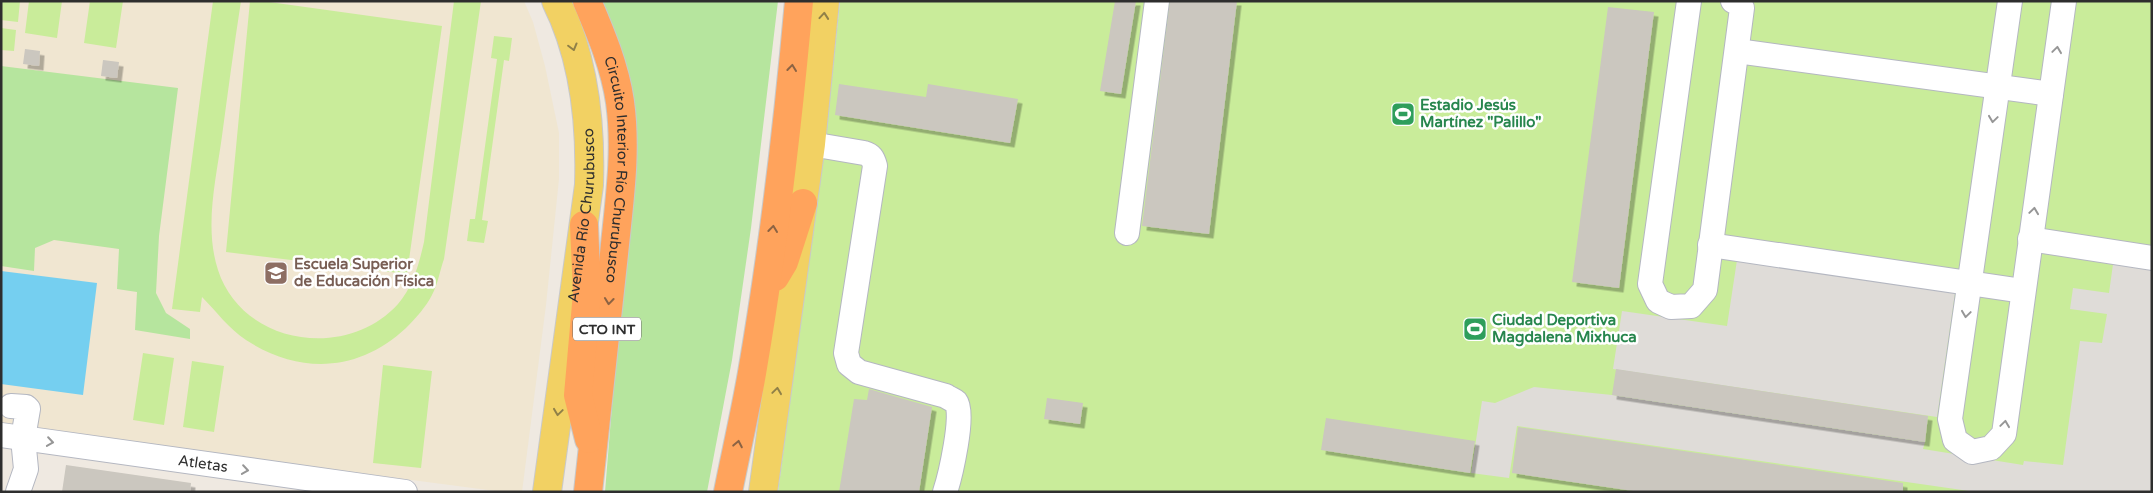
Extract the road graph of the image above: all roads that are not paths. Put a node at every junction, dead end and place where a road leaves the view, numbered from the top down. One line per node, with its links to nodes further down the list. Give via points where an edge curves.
1 (556, 1): 15 (main road, Avenida Río Churubusco / CTO INT, one-way to 15, via 571,41 585,104 590,149)
2 (587, 1): 25 (highway, Circuito Interior Río Churubusco / CTO INT, one-way to 25, via 615,75 623,165)
3 (799, 1): 22 (highway, one-way to 3)
4 (825, 1): 13 (main road, one-way to 4)
5 (1157, 1): 16 (street)
6 (1689, 1): 18 (street, via 1650,284 1658,301 1671,307 1691,306 1705,290)
7 (1733, 1): 10 (street, via 1740,3 1742,8)
8 (2010, 1): 11 (street)
9 (2064, 1): 12 (street, one-way to 9)
10 (1736, 51): 11 (street); 18 (street)
11 (1998, 86): 12 (street); 20 (street, one-way to 20)
12 (2051, 94): 17 (street, one-way to 12)
13 (810, 144): 14 (main road); 33 (street, via 864,153 874,160 846,353 849,364 859,372 946,396 956,402 958,423)
14 (803, 203): 22 (highway, via 784,262); 32 (main road, one-way to 14)
15 (584, 225): 25 (highway, via 587,293 578,395); 29 (main road, Avenida Río Churubusco / CTO INT, one-way to 29)
16 (1127, 233)
17 (2030, 239): 19 (street); 21 (street)
18 (1710, 245): 20 (street)
19 (2152, 258)
20 (1970, 283): 21 (street); 21 (street, one-way to 21, via 1950,419 1955,440 1972,452 1991,448 2004,434)
21 (2023, 291)
22 (764, 295): 31 (highway, one-way to 22)
23 (11, 406): 24 (street, via 28,409)
24 (12, 437): 26 (street, Atletas, one-way to 26); 27 (street, via 26,469)
25 (592, 449): 30 (highway, Circuito Interior Río Churubusco / CTO INT)
26 (281, 483): 28 (street, Atletas)
27 (18, 492)
28 (405, 492)
29 (547, 492)
30 (588, 492)
31 (728, 492)
32 (764, 492)
33 (945, 492)

